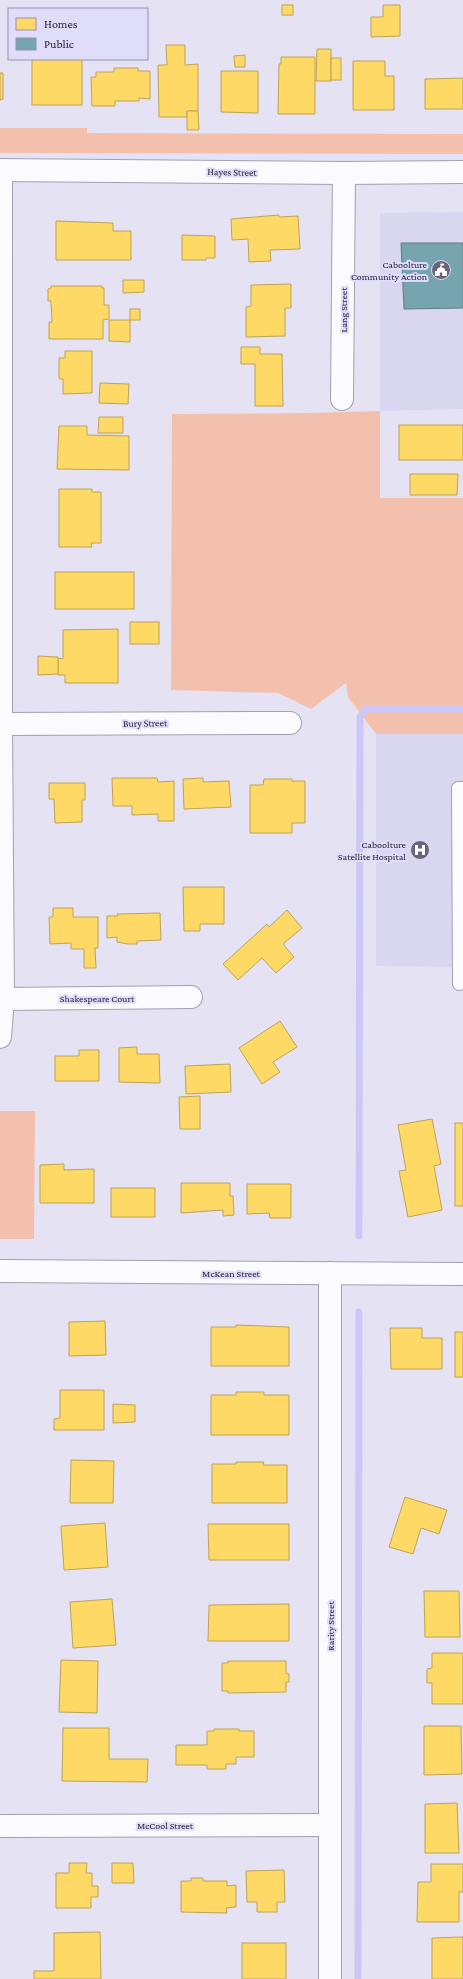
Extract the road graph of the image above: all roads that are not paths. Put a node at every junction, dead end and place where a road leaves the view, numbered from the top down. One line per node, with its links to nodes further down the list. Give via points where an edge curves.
1 (1, 170): 3 (street, Hayes Street); 6 (street)
2 (463, 172): 3 (street, Hayes Street)
3 (344, 173): 4 (street, Lang Street)
4 (342, 399)
5 (290, 722): 6 (street, Bury Street)
6 (1, 724): 10 (street)
7 (463, 788): 8 (lane, via 458,788)
8 (459, 984)
9 (191, 997): 10 (street, Shakespeare Court)
10 (3, 999): 11 (street)
11 (0, 1036)
12 (0, 1271): 13 (street, McKean Street)
13 (330, 1274): 14 (street, McKean Street); 15 (street, Rarity Street)
14 (463, 1274)
15 (330, 1825): 16 (street, McCool Street); 17 (street, Rarity Street)
16 (0, 1826)
17 (330, 1979)

